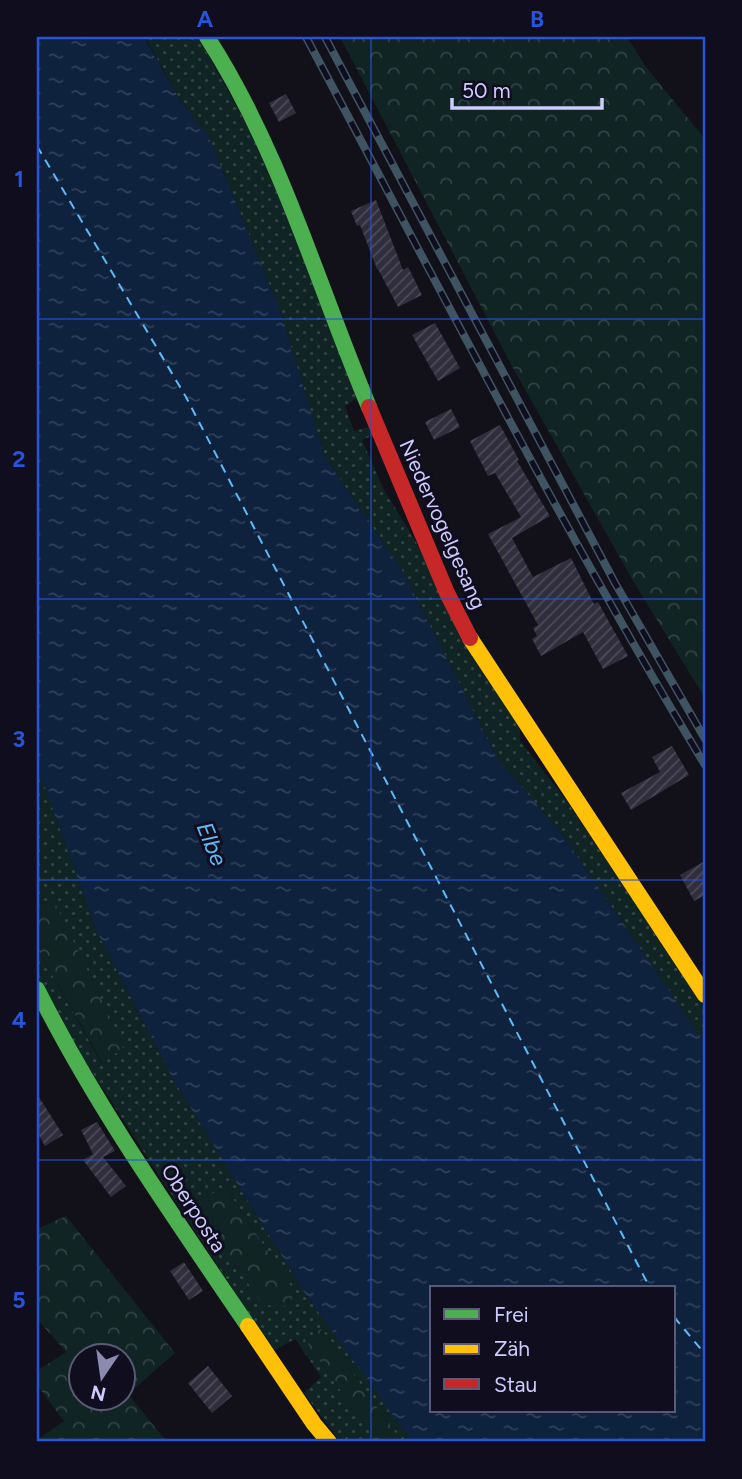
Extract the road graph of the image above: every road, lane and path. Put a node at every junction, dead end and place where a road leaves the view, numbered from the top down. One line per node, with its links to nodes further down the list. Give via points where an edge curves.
1 (206, 37): 3 (street, Niedervogelgesang, via 234,79 267,148 365,397 447,593 477,651)
2 (37, 989): 4 (street, Oberposta, via 158,1194)
3 (705, 995)
4 (329, 1442)

